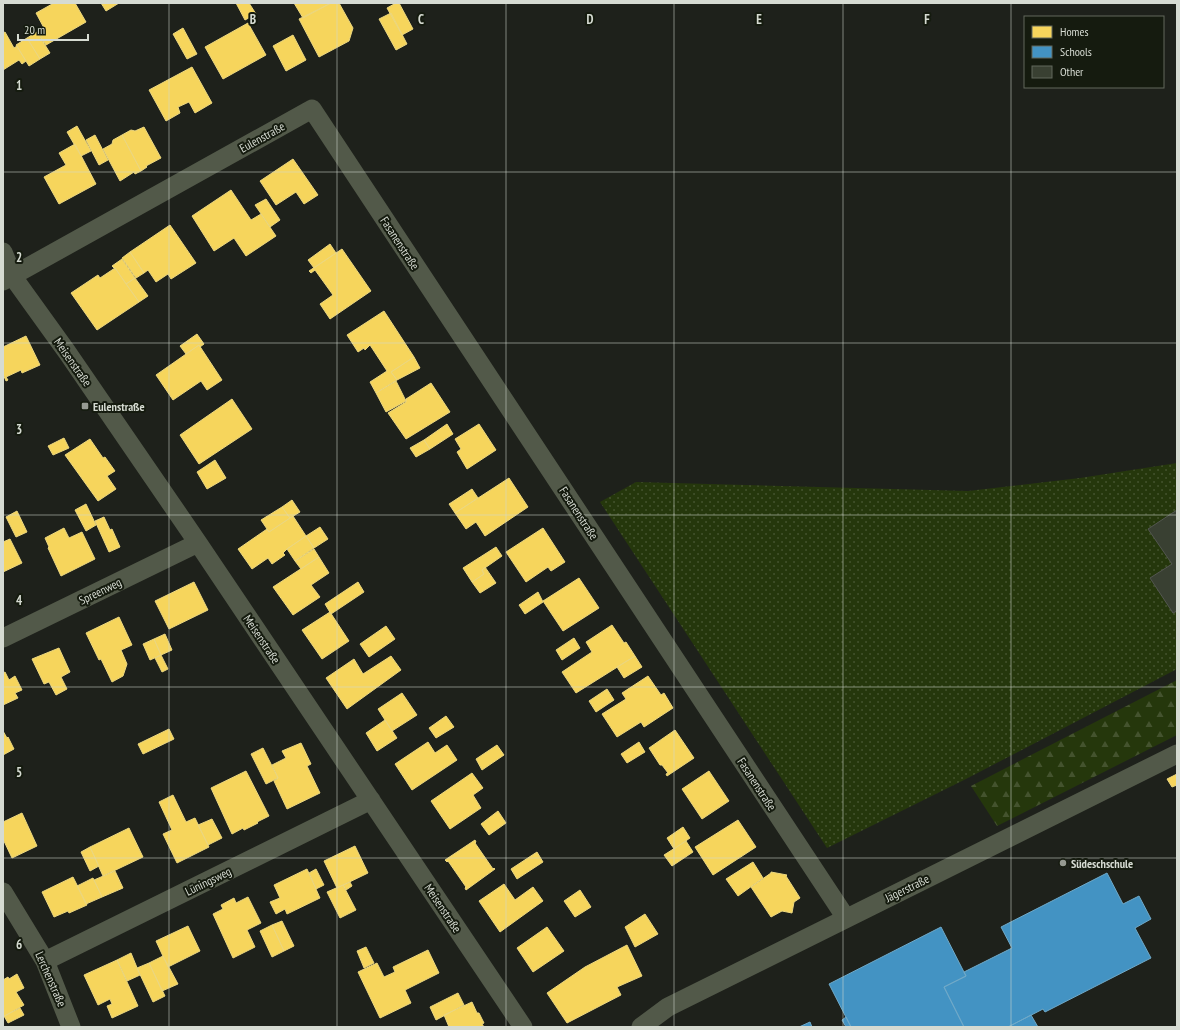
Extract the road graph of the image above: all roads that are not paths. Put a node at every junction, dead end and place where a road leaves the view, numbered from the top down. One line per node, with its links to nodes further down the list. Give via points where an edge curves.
1 (312, 109): 3 (street, Eulenstraße); 9 (street, Fasanenstraße)
2 (3, 252): 3 (street, Meisenstraße)
3 (8, 279): 4 (street, Meisenstraße, via 67,352)
4 (198, 543): 5 (street, Spreenweg); 7 (street, Meisenstraße)
5 (3, 638)
6 (1177, 754): 9 (street, Jägerstraße)
7 (371, 800): 10 (street, Lüningsweg); 12 (street, Meisenstraße)
8 (3, 892): 10 (street, Lerchenstraße)
9 (846, 918): 13 (street, Jägerstraße, via 668,1007)
10 (45, 961): 11 (street, Lerchenstraße)
11 (71, 1027)
12 (523, 1027)
13 (641, 1027)

